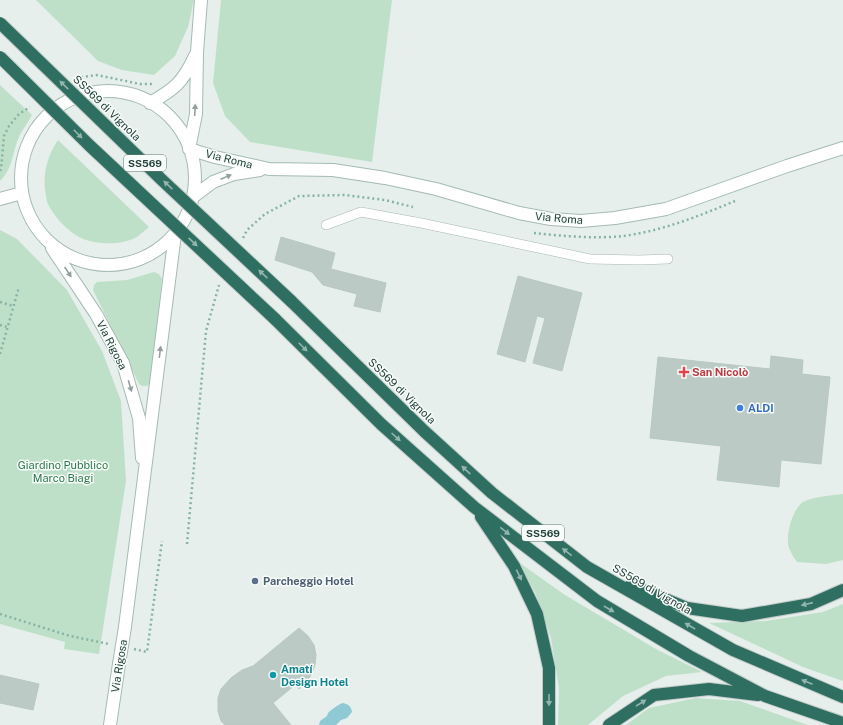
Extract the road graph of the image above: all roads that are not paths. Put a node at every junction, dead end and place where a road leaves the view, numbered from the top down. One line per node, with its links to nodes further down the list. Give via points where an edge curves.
1 (201, 0): 3 (main road)
2 (0, 23): 18 (highway, SS569 di Vignola / SS569, one-way to 2, bridge, via 492,493 424,431)
3 (197, 52): 5 (main road, via 176,87); 7 (main road, one-way to 3, via 196,114)
4 (0, 57): 17 (highway, SS569, one-way to 17, bridge, via 89,145 275,319 381,424)
5 (150, 103): 7 (main road, Via Roma, via 165,113 177,126); 9 (main road, Via Roma, via 136,96 104,92 70,100 55,109 37,128 25,150 20,176)
6 (843, 148): 8 (main road, Via Roma, via 666,209 581,221 519,213 436,189 384,178 333,170)
7 (189, 149): 8 (main road, Via Roma); 10 (main road, Via Roma, via 195,180)
8 (270, 169): 10 (main road, Via Roma, one-way to 8, via 213,182 234,174)
9 (22, 193): 11 (main road); 14 (main road, Via Roma, via 30,218)
10 (193, 197): 13 (main road, Via Roma)
11 (0, 199)
12 (326, 225): 15 (lane, via 361,212 590,259)
13 (175, 234): 14 (main road, Via Roma, via 145,257 124,264 106,265 71,258); 16 (main road, Via Rigosa, one-way to 13)
14 (46, 240): 16 (main road, Via Rigosa, one-way to 16, via 96,314 124,363 139,418)
15 (668, 259)
16 (143, 488): 23 (main road, Via Rigosa, bridge)
17 (474, 507): 20 (highway, SS569, one-way to 20, via 597,601 689,656); 24 (highway, one-way to 24, via 514,566 537,614 549,668)
18 (587, 567): 19 (highway, one-way to 18, via 811,604 742,616 687,608); 21 (highway, SS569 di Vignola / SS569, one-way to 18, via 733,650)
19 (843, 590)
20 (765, 696): 22 (highway, SS569); 25 (highway, one-way to 20, via 654,695 709,689)
21 (843, 697)
22 (843, 723)
23 (110, 725)
24 (549, 725)
25 (609, 725)

